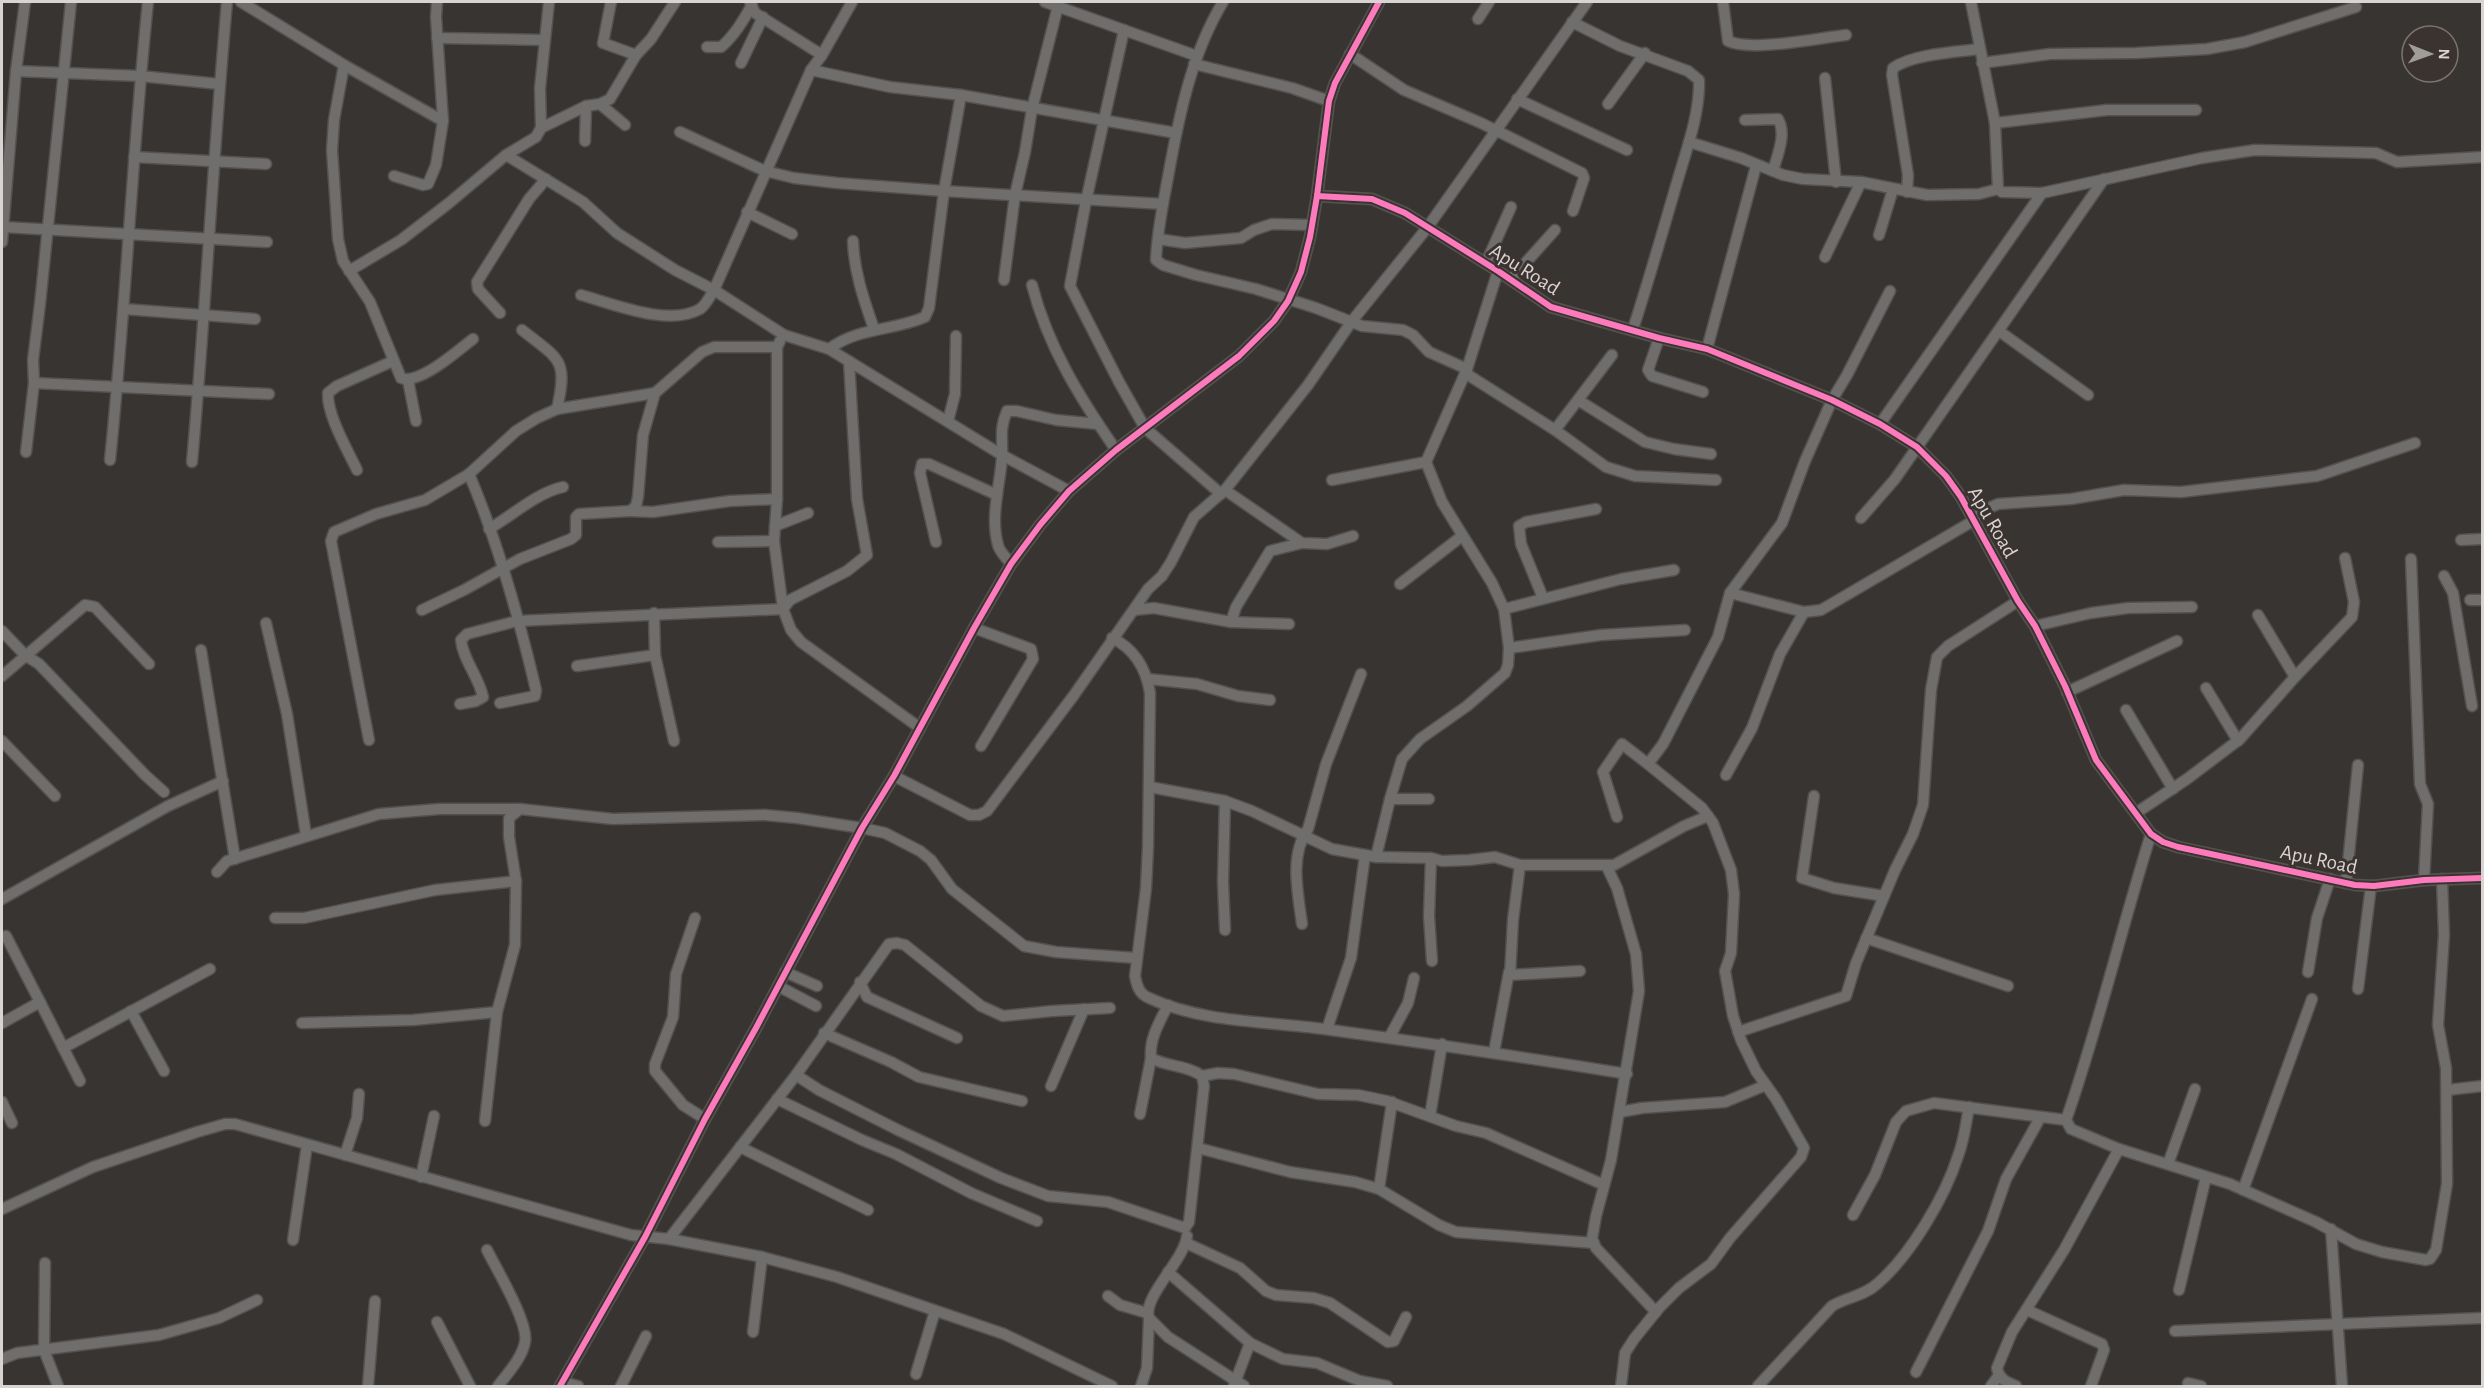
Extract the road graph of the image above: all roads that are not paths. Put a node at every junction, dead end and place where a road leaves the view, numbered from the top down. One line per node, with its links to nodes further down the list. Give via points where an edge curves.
1 (25, 2): 39 (street)
2 (71, 2): 40 (street)
3 (148, 2): 41 (street)
4 (227, 2): 43 (street)
5 (241, 2): 37 (street)
6 (437, 2): 26 (street)
7 (549, 2): 27 (street)
8 (611, 2): 31 (street, via 603,43)
9 (675, 2): 31 (street)
10 (852, 2): 33 (street)
11 (1045, 2): 19 (street)
12 (1223, 2): 34 (street)
13 (1379, 2): 32 (street)
14 (1489, 2): 22 (street)
15 (1587, 2): 23 (street)
16 (1723, 2): 25 (street, via 1728,41 1733,44)
17 (1971, 2): 29 (street)
18 (751, 3): 21 (street); 28 (street, via 727,42 721,47)
19 (1058, 3): 24 (street); 50 (street)
20 (2356, 7): 36 (street, via 2245,42 2207,49 2050,54)
21 (763, 17): 33 (street); 35 (street)
22 (1478, 19)
23 (1572, 22): 30 (street, via 1620,46); 45 (street)
24 (1124, 30): 34 (street); 52 (street)
25 (1846, 35)
26 (437, 38): 27 (street); 54 (street)
27 (544, 40): 57 (street)
28 (707, 47)
29 (1980, 49): 36 (street); 81 (street, via 1918,58 1893,68)
30 (1645, 53): 48 (street); 62 (street, via 1688,71 1699,80)
31 (636, 54): 47 (street, via 610,99)
32 (1350, 54): 46 (street); 58 (street, via 1404,90)
33 (822, 55): 38 (street)
34 (1196, 60): 46 (street); 60 (street)
35 (741, 63)
36 (1982, 63): 55 (street)
37 (344, 65): 54 (street); 105 (street, via 332,150 338,239)
38 (811, 70): 44 (street, via 890,87); 71 (street)
39 (16, 71): 40 (street); 64 (street)
40 (64, 72): 41 (street); 93 (street)
41 (140, 76): 43 (street); 66 (street)
42 (1825, 78): 76 (street)
43 (219, 84): 68 (street)
44 (961, 95): 50 (street); 80 (street)
45 (1517, 99): 58 (street); 63 (street)
46 (1329, 101): 84 (street)
47 (600, 104): 49 (street); 56 (street)
48 (1608, 104)
49 (586, 106): 57 (street); 61 (street)
50 (1032, 110): 52 (street); 83 (street)
51 (2196, 110): 55 (street, via 2107,110)
52 (1105, 120): 60 (street); 85 (street)
53 (1746, 120): 72 (street, via 1772,119 1781,125)
54 (443, 121): 73 (street, via 436,165 428,184)
55 (1995, 123): 79 (street)
56 (625, 125)
57 (541, 128): 65 (street, via 536,137)
58 (1494, 130): 88 (street, via 1582,173 1584,178); 92 (street)
59 (680, 132): 71 (street)
60 (1176, 133): 86 (street)
61 (585, 141)
62 (1689, 142): 70 (street); 120 (street)
63 (1627, 150)
64 (6, 154): 91 (street)
65 (506, 155): 74 (street); 105 (street, via 401,240)
66 (134, 157): 68 (street); 95 (street)
67 (2482, 157): 75 (street, via 2397,162 2376,153 2255,150)
68 (213, 160): 69 (street); 98 (street)
69 (266, 164)
70 (1756, 166): 72 (street); 129 (street)
71 (765, 171): 80 (street, via 837,183); 89 (street)
72 (1773, 171): 76 (street)
73 (394, 176)
74 (546, 179): 110 (street, via 584,202 617,233); 115 (street, via 477,282 478,289)
75 (2104, 179): 82 (street); 122 (street)
76 (1836, 182): 77 (street)
77 (1861, 182): 78 (street); 103 (street)
78 (1893, 189): 81 (street); 97 (street)
79 (1998, 189): 81 (street, via 1958,195); 82 (street)
80 (944, 191): 83 (street); 119 (street, via 925,317)
81 (1907, 192)
82 (2042, 193): 148 (street)
83 (1015, 195): 85 (street); 107 (street)
84 (1317, 196): 90 (street); 92 (street, Apu Road, via 1372,199 1405,213)
85 (1086, 201): 86 (street); 149 (street, via 1070,286)
86 (1163, 204): 99 (street)
87 (1510, 207): 104 (street)
88 (1573, 211)
89 (747, 212): 96 (street); 110 (street)
90 (1312, 225): 99 (street, via 1272,224 1241,238 1185,243); 113 (street, via 1301,272)
91 (3, 227): 93 (street); 101 (street)
92 (1427, 228): 104 (street, Apu Road); 118 (street)
93 (46, 230): 95 (street); 135 (street)
94 (1555, 230): 108 (street)
95 (128, 233): 98 (street); 114 (street)
96 (792, 234)
97 (1879, 235)
98 (208, 238): 102 (street); 116 (street)
99 (1158, 239): 113 (street, via 1156,260 1163,265)
100 (852, 241): 119 (street, via 862,296)
101 (2, 242)
102 (267, 242)
103 (1825, 257)
104 (1486, 263): 106 (street, Apu Road)
105 (349, 271): 131 (street, via 370,302)
106 (1498, 271): 108 (street, Apu Road); 133 (street)
107 (1004, 279)
108 (1511, 279): 120 (street, Apu Road, via 1551,307)
109 (1032, 285): 147 (street, via 1041,319 1075,388)
110 (714, 290): 112 (street, via 702,307 674,317); 123 (street)
111 (1890, 291): 143 (street)
112 (581, 295)
113 (1288, 301): 118 (street); 149 (street, via 1239,356)
114 (124, 309): 116 (street); 136 (street)
115 (500, 313)
116 (202, 315): 117 (street); 137 (street)
117 (255, 319)
118 (1352, 321): 133 (street, via 1362,326 1404,330 1429,352); 166 (street, via 1308,385)
119 (874, 329): 128 (street, via 840,340)
120 (1633, 329): 125 (street, Apu Road)
121 (522, 330): 144 (street, via 561,365)
122 (1999, 331): 141 (street); 152 (street)
123 (784, 335): 127 (street); 128 (street)
124 (956, 336): 145 (street, via 955,394)
125 (1659, 338): 129 (street, Apu Road); 138 (street, via 1648,370 1652,376)
126 (473, 339): 134 (street, via 440,364)
127 (777, 347): 139 (street, via 714,347 702,352); 168 (street)
128 (829, 349): 132 (street)
129 (1707, 349): 143 (street, Apu Road)
130 (1612, 355): 142 (street)
131 (393, 361): 134 (street, via 401,378); 160 (street, via 328,393 331,412)
132 (849, 361): 145 (street); 197 (street, via 857,499 867,555 847,571 789,600)
133 (1466, 371): 150 (street); 159 (street)
134 (408, 380): 146 (street)
135 (33, 383): 136 (street); 154 (street)
136 (118, 388): 137 (street); 157 (street)
137 (198, 392): 140 (street); 158 (street)
138 (1703, 392)
139 (654, 393): 144 (street); 170 (street, via 643,435 638,497 636,506)
140 (269, 394)
141 (2088, 395)
142 (1578, 400): 150 (street); 155 (street, via 1645,442)
143 (1832, 400): 148 (street, Apu Road); 191 (street, via 1782,523)
144 (557, 409): 161 (street, via 516,431)
145 (948, 421): 156 (street)
146 (416, 422)
147 (1098, 424): 153 (street); 156 (street, via 1007,411 1000,437)
148 (1880, 424): 152 (street, Apu Road)
149 (1146, 428): 153 (street); 166 (street)
150 (1555, 430): 163 (street, via 1606,467 1635,476)
151 (2415, 443): 173 (street, via 2317,476 2181,492 2124,490 2071,500 1998,504 1982,511)
152 (1917, 447): 172 (street); 173 (street, Apu Road, via 1946,476)
153 (1116, 450): 165 (street)
154 (26, 452)
155 (1711, 454)
156 (1002, 455): 165 (street); 167 (street)
157 (111, 460)
158 (192, 462)
159 (1426, 462): 162 (street); 177 (street, via 1442,502)
160 (357, 470)
161 (469, 474): 175 (street); 232 (street, via 425,500 376,514 332,534)
162 (1332, 480)
163 (1716, 480)
164 (563, 487): 175 (street, via 550,490)
165 (1070, 491): 186 (street)
166 (1223, 492): 183 (street); 200 (street, via 1194,517 1167,569)
167 (997, 495): 182 (street, via 922,464 920,473); 186 (street, via 998,549)
168 (777, 499): 170 (street, via 653,512); 174 (street)
169 (1596, 509): 192 (street, via 1519,526 1521,544)
170 (630, 510): 187 (street, via 579,514 576,535 571,539)
171 (808, 513): 174 (street)
172 (1861, 518)
173 (1973, 521): 195 (street, Apu Road); 201 (street, via 1836,603)
174 (775, 526): 180 (street)
175 (489, 529): 187 (street)
176 (1353, 536): 183 (street, via 1327,544)
177 (1462, 536): 190 (street); 198 (street)
178 (2482, 539): 179 (street)
179 (2461, 540)
180 (774, 541): 181 (street); 197 (street)
181 (718, 542)
182 (936, 543)
183 (1302, 543): 205 (street, via 1270,551)
184 (2345, 558): 222 (street, via 2354,602 2352,617)
185 (2411, 559): 267 (street, via 2420,784 2428,804)
186 (1011, 564): 209 (street)
187 (502, 569): 199 (street); 204 (street)
188 (1674, 570): 192 (street)
189 (2444, 576): 229 (street, via 2453,593)
190 (1400, 584)
191 (1730, 593): 201 (street); 237 (street, via 1718,637 1663,744)
192 (1543, 598): 198 (street)
193 (2470, 600): 194 (street)
194 (2482, 600)
195 (2018, 601): 208 (street, Apu Road); 271 (street, via 1937,657 1930,690 1923,805)
196 (2192, 608): 208 (street, via 2128,608)
197 (783, 609): 202 (street); 231 (street, via 791,630 801,642)
198 (1504, 609): 214 (street)
199 (422, 610)
200 (1134, 610): 205 (street, via 1154,608); 212 (street)
201 (1804, 612): 239 (street, via 1780,654 1752,728)
202 (654, 614): 204 (street); 217 (street)
203 (2258, 615): 222 (street)
204 (517, 621): 227 (street, via 535,696); 228 (street, via 467,634 461,640 483,697)
205 (1231, 622): 207 (street)
206 (266, 623): 256 (street, via 287,714)
207 (1289, 624)
208 (2035, 626): 225 (street, Apu Road)
209 (974, 628): 231 (street); 236 (street, via 1031,649 1033,654)
210 (1685, 630): 214 (street, via 1601,635)
211 (2, 631): 216 (street)
212 (1112, 638): 223 (street, via 1126,645); 240 (street, via 987,811 970,815)
213 (2177, 640): 225 (street)
214 (1509, 648): 247 (street, via 1505,673 1420,739 1402,759)
215 (201, 650): 241 (street)
216 (25, 655): 218 (street, via 75,611 90,605); 221 (street); 244 (street, via 39,664)
217 (655, 655): 219 (street); 234 (street)
218 (149, 664)
219 (577, 666)
220 (1361, 674): 257 (street)
221 (2, 676)
222 (2295, 677): 235 (street)
223 (1148, 679): 226 (street, via 1197,684); 242 (street)
224 (2206, 687): 235 (street)
225 (2067, 692): 251 (street, Apu Road, via 2096,760)
226 (1270, 700)
227 (500, 703)
228 (460, 704)
229 (2472, 706)
230 (2126, 710): 243 (street)
231 (920, 728): 240 (street)
232 (369, 740)
233 (2, 741): 245 (street)
234 (674, 741)
235 (2238, 741): 243 (street)
236 (981, 746)
237 (1648, 764): 252 (street); 253 (street, via 1622,744 1604,768)
238 (2358, 765): 269 (street)
239 (1726, 775)
240 (894, 776): 254 (street)
241 (223, 781): 259 (street); 272 (street, via 186,796)
242 (1150, 787): 249 (street); 279 (street, via 1146,888)
243 (2173, 789): 251 (street)
244 (164, 792)
245 (55, 796)
246 (1814, 796): 271 (street, via 1802,878)
247 (1390, 799): 248 (street); 258 (street)
248 (1429, 799)
249 (1224, 801): 257 (street); 276 (street)
250 (520, 809): 254 (street, via 613,819 765,815); 256 (street, via 379,814); 268 (street, via 509,818)
251 (2136, 813): 255 (street, Apu Road)
252 (1708, 816): 262 (street); 303 (street, via 1732,878 1731,953 1725,971)
253 (1617, 817)
254 (862, 828): 279 (street, via 920,851 952,889 1024,946); 283 (street)
255 (2151, 834): 265 (street, Apu Road, via 2178,847); 333 (street)
256 (306, 835): 259 (street)
257 (1303, 836): 258 (street, via 1332,849); 275 (street, via 1296,874)
258 (1371, 856): 260 (street); 302 (street, via 1351,958)
259 (236, 858): 263 (street, via 222,864)
260 (1431, 858): 261 (street, via 1469,861 1495,857); 280 (street)
261 (1520, 864): 262 (street); 284 (street)
262 (1607, 867): 312 (street, via 1624,912 1638,973 1637,1015)
263 (217, 872)
264 (2482, 878): 266 (street, Apu Road)
265 (2330, 879): 269 (street, Apu Road); 285 (street, via 2317,918)
266 (2442, 879): 267 (street, Apu Road); 320 (street, via 2444,935 2438,1025)
267 (2424, 880): 270 (street, Apu Road)
268 (516, 881): 273 (street, via 435,890 304,918); 299 (street, via 515,945)
269 (2346, 883): 270 (street, Apu Road)
270 (2371, 886): 291 (street)
271 (1884, 896): 278 (street)
272 (2, 899)
273 (274, 918)
274 (695, 918): 332 (street, via 680,958 673,1017 655,1071 683,1105)
275 (1302, 924)
276 (1225, 930)
277 (6, 936): 293 (street)
278 (1866, 938): 290 (street); 303 (street, via 1846,996)
279 (1136, 958): 294 (street, via 1137,988 1146,997)
280 (1432, 961)
281 (210, 969): 298 (street)
282 (1580, 971): 284 (street, via 1515,976)
283 (785, 972): 288 (street); 289 (street)
284 (1509, 972): 309 (street)
285 (2308, 972)
286 (1414, 978): 306 (street, via 1408,1003)
287 (860, 982): 297 (street, via 889,944 897,943 905,945 989,1012 1003,1016); 304 (street); 305 (street, via 867,997)
288 (778, 986): 295 (street); 332 (street)
289 (817, 986)
290 (2008, 986)
291 (2358, 989)
292 (2312, 999): 346 (street)
293 (40, 1002): 300 (street); 308 (street)
294 (1168, 1005): 302 (street, via 1218,1019); 310 (street, via 1155,1032)
295 (816, 1006)
296 (1110, 1008): 297 (street)
297 (1084, 1009): 317 (street)
298 (131, 1011): 308 (street); 311 (street)
299 (497, 1012): 301 (street, via 413,1020); 334 (street)
300 (2, 1023)
301 (302, 1023)
302 (1327, 1029): 306 (street)
303 (1738, 1032): 316 (street)
304 (824, 1033): 313 (street); 323 (street, via 919,1077)
305 (957, 1038)
306 (1389, 1038): 307 (street)
307 (1442, 1044): 309 (street); 330 (street)
308 (63, 1048): 315 (street)
309 (1494, 1052): 312 (street)
310 (1151, 1058): 314 (street, via 1195,1070); 328 (street)
311 (164, 1071)
312 (1627, 1074): 327 (street)
313 (795, 1075): 322 (street); 351 (street, via 898,1130 1001,1178 1048,1196 1108,1202)
314 (1202, 1076): 325 (street, via 1234,1074 1318,1094 1358,1095); 338 (street)
315 (80, 1081)
316 (1766, 1085): 327 (street, via 1725,1102); 368 (street, via 1804,1148 1802,1157 1711,1264)
317 (1052, 1086)
318 (2482, 1086): 320 (street)
319 (2195, 1089): 341 (street)
320 (2446, 1090): 352 (street, via 2448,1184 2434,1255 2426,1260 2382,1252 2356,1244)
321 (359, 1094): 340 (street, via 357,1118)
322 (777, 1099): 337 (street); 350 (street)
323 (1022, 1101)
324 (2, 1102): 335 (street)
325 (1392, 1102): 330 (street); 345 (street)
326 (1969, 1107): 331 (street); 349 (street, via 1934,1103 1906,1111 1896,1122 1875,1175); 397 (street, via 1959,1155 1939,1202 1905,1253 1878,1284 1862,1295 1832,1306)
327 (1620, 1112): 344 (street)
328 (1140, 1114)
329 (434, 1116): 342 (street)
330 (1430, 1116): 344 (street, via 1486,1133)
331 (2040, 1118): 333 (street); 380 (street, via 2006,1179 1988,1231)
332 (705, 1119): 353 (street)
333 (2066, 1120): 339 (street, via 2071,1129)
334 (485, 1121)
335 (12, 1123)
336 (307, 1145): 340 (street); 347 (street, via 225,1124 93,1167); 355 (street)
337 (740, 1147): 348 (street); 354 (street)
338 (1198, 1148): 345 (street); 351 (street)
339 (2119, 1149): 341 (street); 366 (street)
340 (345, 1155): 342 (street)
341 (2168, 1164): 343 (street)
342 (421, 1177): 353 (street)
343 (2206, 1177): 346 (street); 362 (street)
344 (1604, 1185): 357 (street)
345 (1379, 1189): 357 (street, via 1456,1232)
346 (2243, 1190): 352 (street)
347 (2, 1209)
348 (868, 1210)
349 (1853, 1215)
350 (1037, 1221)
351 (1188, 1227): 356 (street)
352 (2331, 1229): 373 (street)
353 (645, 1236): 354 (street); 385 (street)
354 (669, 1239): 359 (street)
355 (293, 1240)
356 (1186, 1243): 361 (street); 370 (street, via 1240,1268 1266,1291 1330,1303 1388,1342 1394,1341)
357 (1594, 1243): 368 (street)
358 (487, 1250): 389 (street, via 524,1325 526,1340 522,1353)
359 (762, 1257): 367 (street, via 837,1277); 375 (street)
360 (45, 1263): 378 (street)
361 (1168, 1272): 369 (street, via 1148,1308); 377 (street)
362 (2179, 1290)
363 (1108, 1296): 369 (street)
364 (257, 1300): 378 (street, via 219,1318 159,1335)
365 (375, 1301): 387 (street)
366 (2027, 1310): 382 (street, via 2012,1332); 400 (street, via 2102,1344 2104,1350)
367 (935, 1311): 381 (street); 392 (street, via 1004,1334)
368 (1656, 1312): 396 (street, via 1625,1353)
369 (1148, 1316): 383 (street, via 1168,1337); 393 (street, via 1147,1368)
370 (1406, 1317)
371 (2482, 1318): 373 (street)
372 (437, 1322): 388 (street)
373 (2337, 1325): 374 (street); 402 (street)
374 (2175, 1330)
375 (753, 1332)
376 (646, 1336): 391 (street)
377 (1250, 1343): 383 (street); 395 (street, via 1283,1359 1317,1363 1360,1381)
378 (44, 1350): 379 (street); 386 (street)
379 (2, 1359)
380 (1916, 1372)
381 (916, 1374)
382 (1999, 1375): 398 (street); 399 (street)
383 (1234, 1383): 394 (street)
384 (2188, 1383): 401 (street)
385 (562, 1384): 390 (street)
386 (58, 1386)
387 (368, 1386)
388 (470, 1386)
389 (498, 1386)
390 (578, 1386)
391 (621, 1386)
392 (1112, 1386)
393 (1141, 1386)
394 (1245, 1386)
395 (1387, 1386)
396 (1622, 1386)
397 (1758, 1386)
398 (1991, 1386)
399 (2016, 1386)
400 (2091, 1386)
401 (2201, 1386)
402 (2342, 1386)

